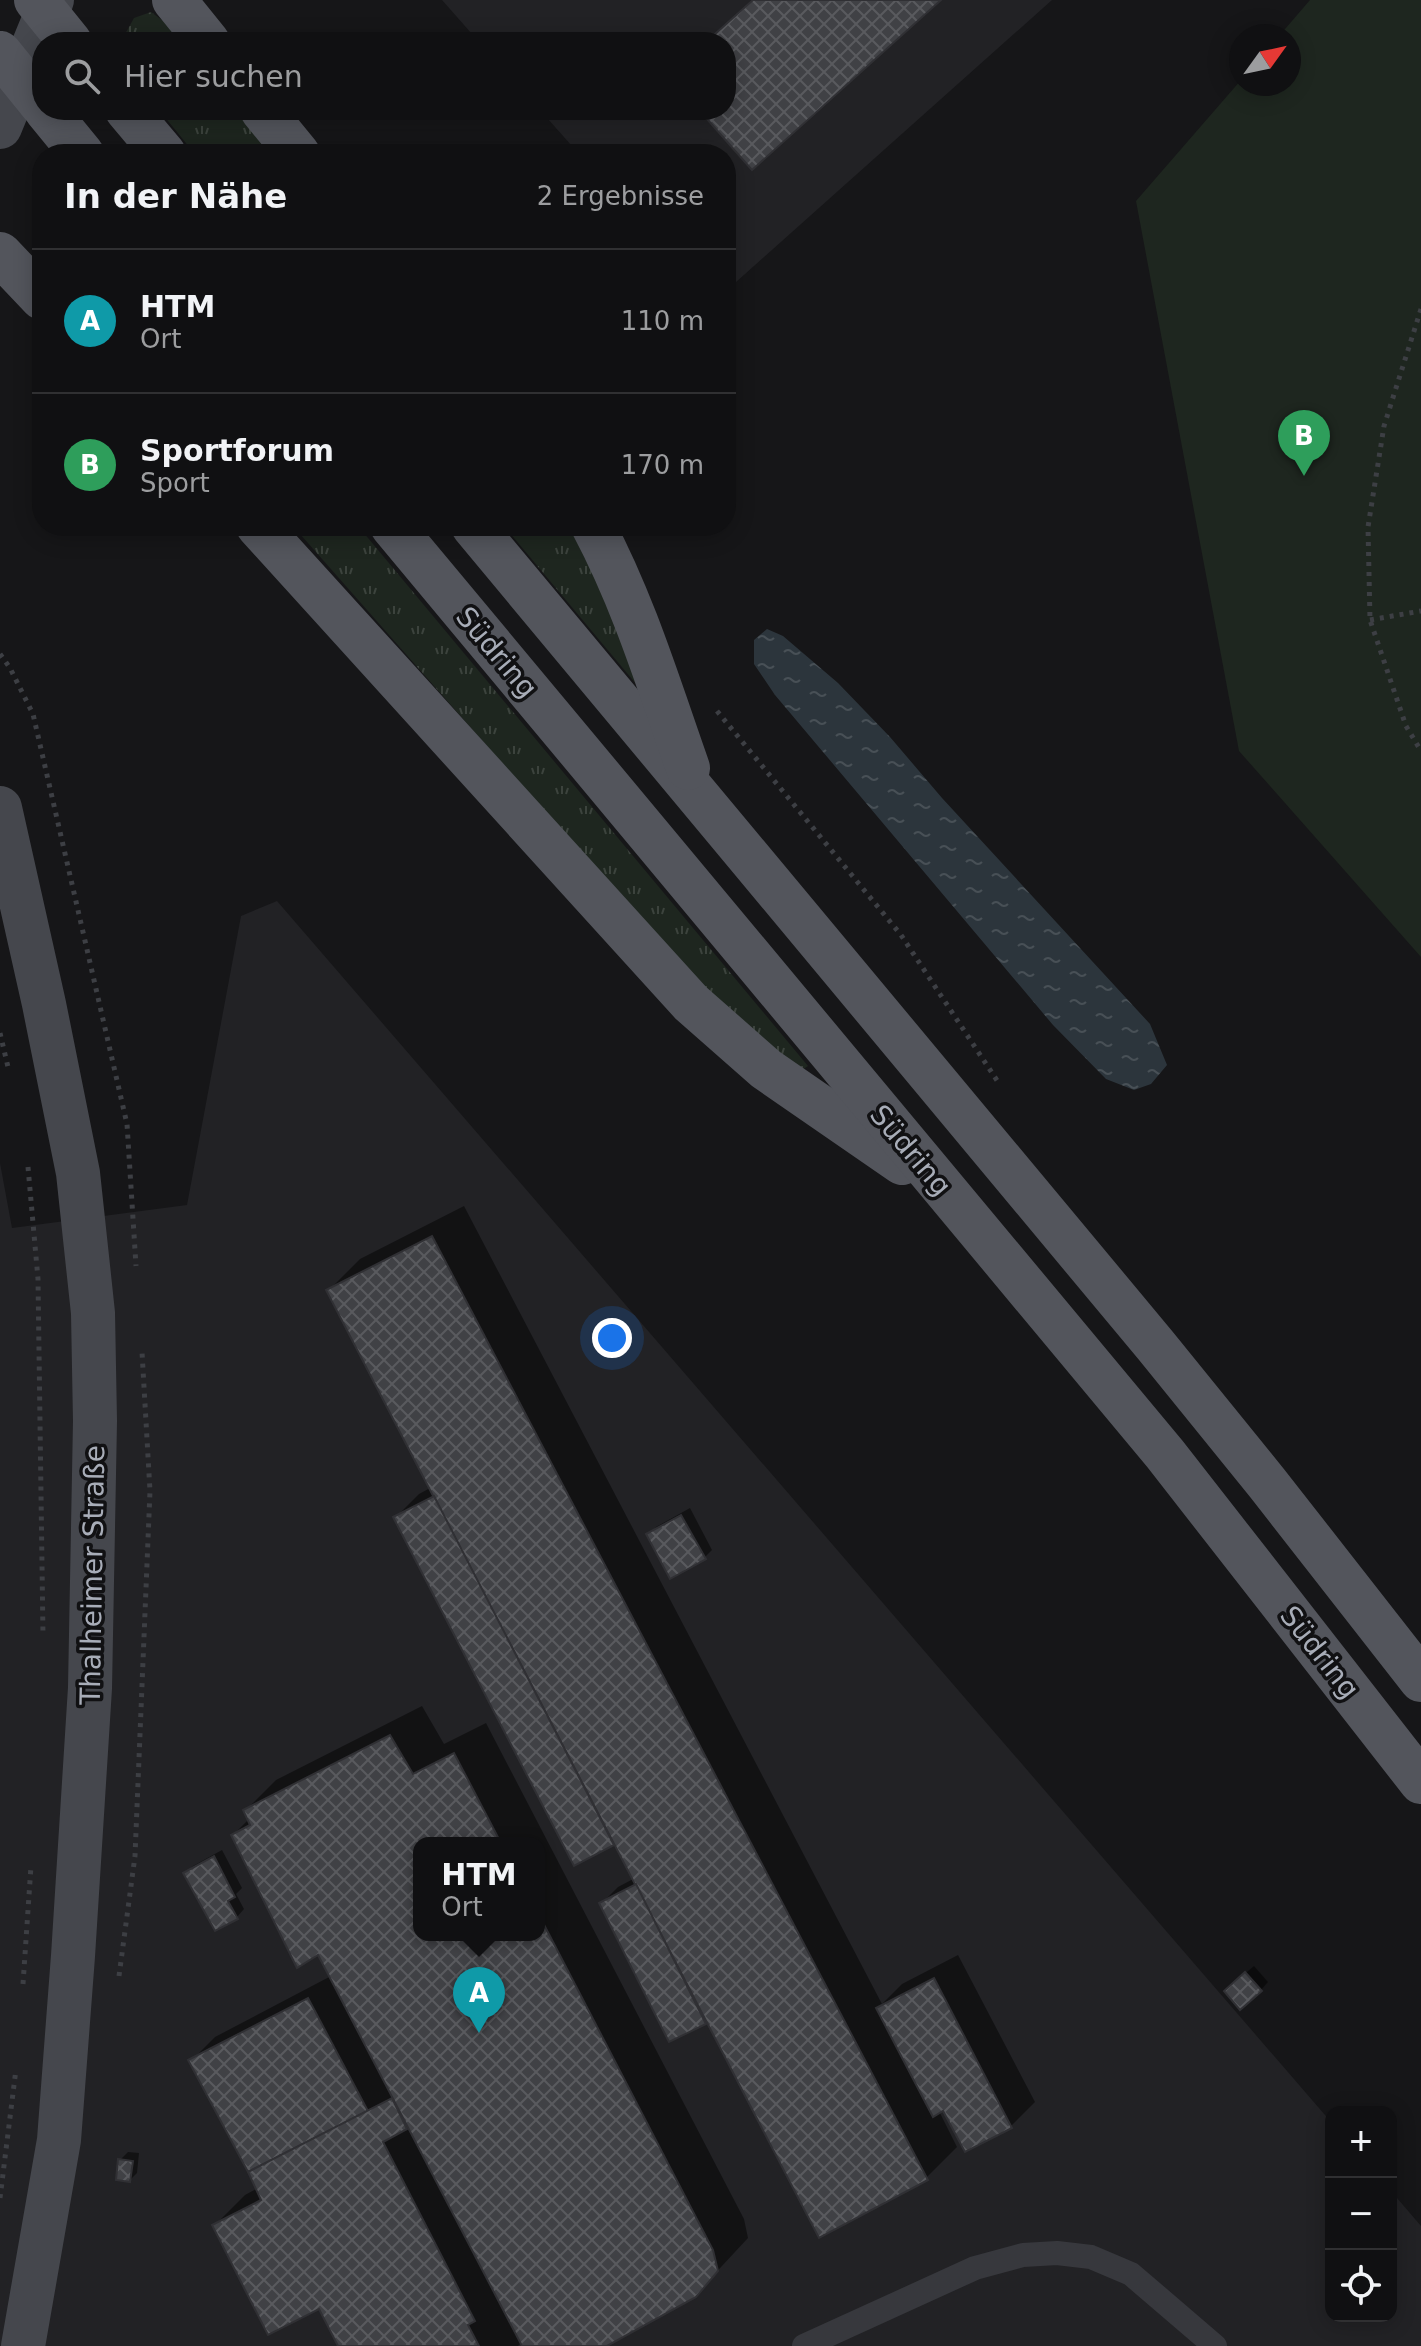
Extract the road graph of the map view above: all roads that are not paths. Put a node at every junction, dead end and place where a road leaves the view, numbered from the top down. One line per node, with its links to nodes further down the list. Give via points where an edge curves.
1 (36, 0): 5 (main road, bridge)
2 (52, 0): 4 (street)
3 (174, 0): 6 (main road)
4 (39, 32)
5 (62, 32)
6 (200, 32)
7 (32, 49): 13 (street)
8 (0, 53): 9 (main road, bridge)
9 (32, 93)
10 (54, 120): 14 (main road)
11 (135, 120): 15 (main road)
12 (270, 120): 16 (main road)
13 (0, 127)
14 (73, 144)
15 (156, 144)
16 (290, 144)
17 (0, 254): 18 (main road)
18 (32, 288)
19 (267, 536): 25 (main road, via 691,1003 766,1069)
20 (400, 536): 25 (main road, Südring)
21 (481, 536): 23 (main road)
22 (598, 536): 23 (main road)
23 (699, 796): 26 (main road, via 1156,1346)
24 (0, 808): 28 (street, Thalheimer Straße, via 78,1173 93,1313 95,1421 90,1688 59,2140)
25 (952, 1199): 27 (main road, Südring, via 1165,1454)
26 (1421, 1680)
27 (1421, 1782)
28 (23, 2346)
29 (804, 2346): 30 (lane, via 975,2268 1023,2255 1057,2253 1091,2257 1131,2274)
30 (1215, 2346)

